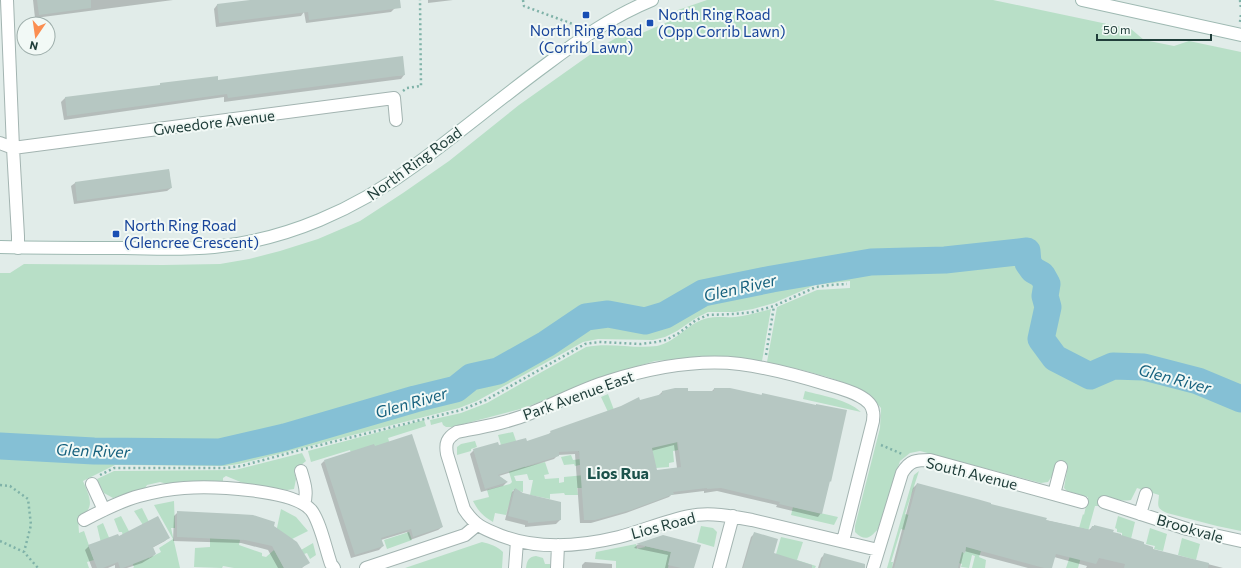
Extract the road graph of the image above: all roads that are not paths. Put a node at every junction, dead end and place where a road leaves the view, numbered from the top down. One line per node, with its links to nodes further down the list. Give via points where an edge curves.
1 (7, 0): 7 (street)
2 (652, 0): 9 (street, North Ring Road, via 592,31 390,184 317,221 265,238 215,247)
3 (1082, 0): 4 (street)
4 (1241, 35)
5 (396, 120): 7 (street, Gweedore Avenue, via 394,98)
6 (0, 143): 7 (street)
7 (13, 148): 9 (street)
8 (0, 248): 9 (street, North Ring Road)
9 (18, 248)
10 (1061, 467): 13 (street)
11 (301, 471): 17 (street, via 306,488)
12 (92, 484): 18 (street)
13 (1054, 494): 15 (street, South Avenue); 27 (street, South Avenue, via 930,460 918,460 906,466 902,473)
14 (1146, 494): 19 (street, Brookvale)
15 (1082, 502)
16 (1104, 502): 19 (street, Brookvale)
17 (304, 504): 18 (street, via 260,492 223,488 185,488 138,496); 28 (street, via 316,519)
18 (104, 510): 21 (street)
19 (1140, 514): 25 (street, Brookvale)
20 (733, 516): 24 (street, Lios Road); 26 (street, Lios Road, via 688,516 619,537); 32 (street)
21 (84, 520)
22 (477, 525): 23 (street, Lios Road); 24 (street, Park Avenue East, via 464,509 447,454 447,441 457,432 529,414 608,381 641,372 673,366 739,364 839,388 870,403 874,411 873,421); 29 (street, via 465,535)
23 (517, 541): 26 (street, Lios Road); 30 (street)
24 (843, 541): 27 (street, Lios Road)
25 (1241, 542)
26 (558, 545): 31 (street)
27 (878, 550): 33 (street, South Avenue)
28 (334, 568)
29 (366, 568)
30 (515, 568)
31 (557, 568)
32 (719, 568)
33 (873, 568)

